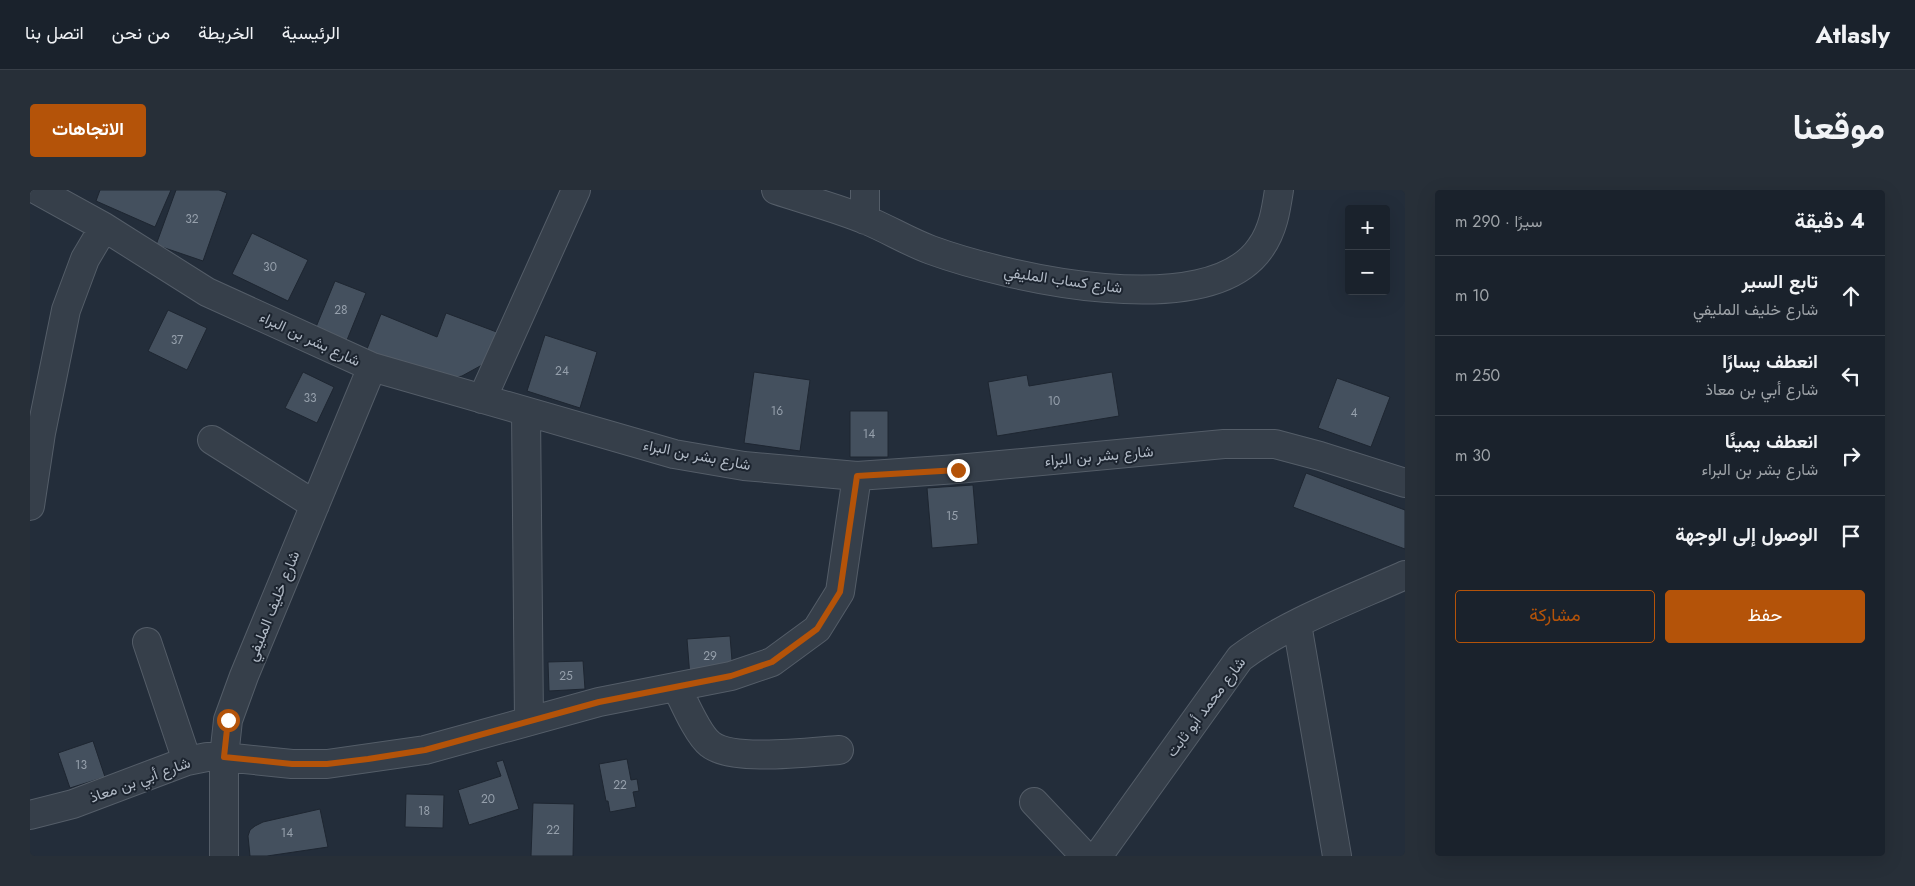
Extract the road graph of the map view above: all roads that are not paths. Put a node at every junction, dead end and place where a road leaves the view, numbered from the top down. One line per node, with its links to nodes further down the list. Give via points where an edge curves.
1 (36, 190): 7 (street, شارع بشر بن البراء)
2 (576, 190): 9 (street)
3 (776, 190): 6 (street, شارع كساب المليفي)
4 (865, 190): 6 (street)
5 (1279, 190): 6 (street, شارع كساب المليفي, via 1275,217 1261,247 1243,267 1220,279 1180,289 1117,290 1017,276 931,250)
6 (865, 220)
7 (104, 228): 8 (street, شارع بشر بن البراء, via 207,292); 15 (street, via 85,259 66,310 40,433)
8 (372, 368): 9 (street, شارع بشر بن البراء); 14 (street, شارع خليف المليفي)
9 (482, 399): 10 (street, شارع بشر بن البراء)
10 (526, 412): 12 (street, شارع بشر بن البراء, via 674,454 744,466); 20 (street)
11 (212, 440): 14 (street)
12 (857, 476): 13 (street, شارع بشر بن البراء, via 958,470 1224,444 1275,444); 19 (street, شارع أبي بن معاذ, via 840,592 817,629 772,662 731,676)
13 (1405, 483)
14 (315, 505): 22 (street, شارع خليف المليفي, via 228,720)
15 (30, 506)
16 (1405, 575): 17 (street, شارع محمد أبو ثابت)
17 (1297, 624): 28 (street, شارع محمد أبو ثابت, via 1240,658); 29 (street)
18 (147, 642): 23 (street)
19 (677, 688): 20 (street, شارع أبي بن معاذ, via 599,702); 21 (street, via 699,730 709,744 721,750 744,755)
20 (529, 721): 22 (street, شارع أبي بن معاذ, via 425,750 327,764)
21 (839, 750)
22 (224, 757): 23 (street, شارع أبي بن معاذ); 26 (street, شارع خليف المليفي)
23 (187, 761): 25 (street, شارع أبي بن معاذ, via 73,804)
24 (1034, 802): 27 (street)
25 (30, 815)
26 (224, 856)
27 (1085, 856)
28 (1098, 856)
29 (1337, 856)

